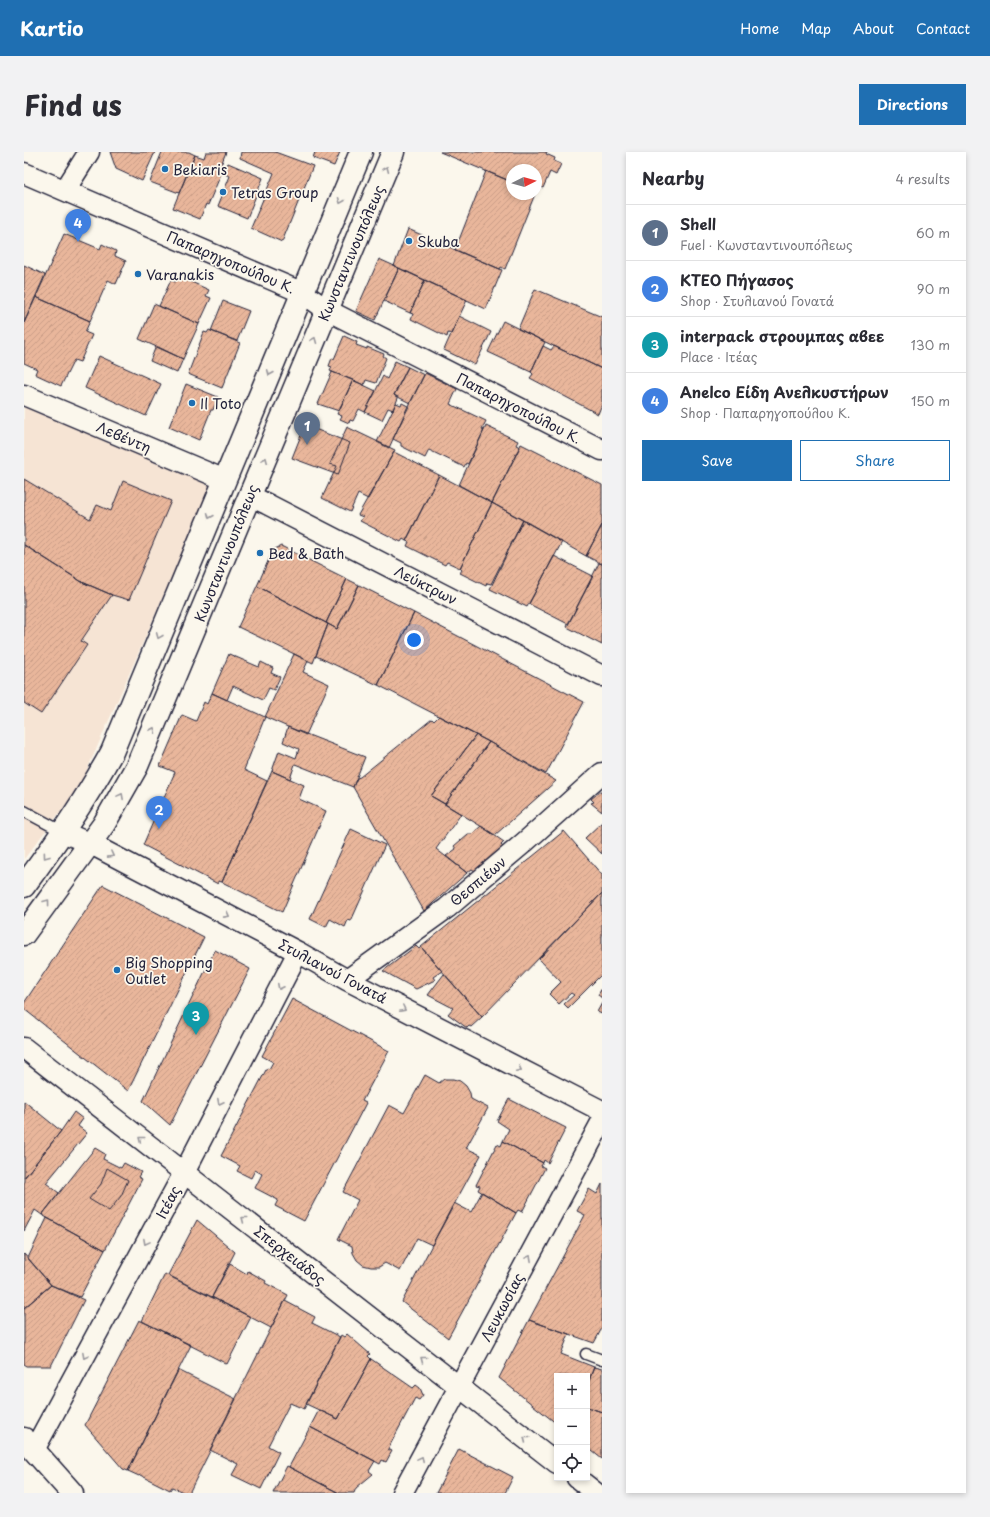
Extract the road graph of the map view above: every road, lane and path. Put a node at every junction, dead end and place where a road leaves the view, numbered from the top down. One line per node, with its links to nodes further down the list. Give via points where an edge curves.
1 (89, 152): 5 (street)
2 (361, 152): 6 (main road, Κωνσταντινουπόλεως, one-way to 6)
3 (393, 152): 7 (main road, Κωνσταντινουπόλεως, one-way to 3)
4 (24, 173): 5 (street, Παπαρηγοπούλου Κ.)
5 (65, 190): 6 (street, Παπαρηγοπούλου Κ.)
6 (303, 293): 7 (street, Παπαρηγοπούλου Κ.); 10 (main road, Κωνσταντινουπόλεως, one-way to 10)
7 (327, 310): 9 (street, Παπαρηγοπούλου Κ.); 11 (main road, Κωνσταντινουπόλεως, one-way to 7)
8 (24, 395): 10 (street, Λεβέντη)
9 (602, 450)
10 (225, 480): 15 (main road, Κωνσταντινουπόλεως, one-way to 15, via 112,752)
11 (250, 496): 12 (street, Λεύκτρων); 16 (main road, Κωνσταντινουπόλεως, one-way to 11, via 118,803 137,766)
12 (602, 676)
13 (602, 773): 20 (street, Θεσπιέων, via 447,908)
14 (24, 811): 15 (lane)
15 (64, 832): 16 (street, Στυλιανού Γονατά); 17 (main road, Κωνσταντινουπόλεως, one-way to 17)
16 (90, 844): 18 (main road, Κωνσταντινουπόλεως, one-way to 16); 19 (street, Στυλιανού Γονατά, one-way to 19)
17 (24, 886)
18 (24, 934)
19 (298, 952): 20 (street, Στυλιανού Γονατά); 24 (street, Ιτέας, one-way to 24)
20 (347, 980): 22 (street, Στυλιανού Γονατά, one-way to 22)
21 (24, 1048): 24 (street, Σπερχειάδος, one-way to 21)
22 (602, 1111)
23 (602, 1121): 27 (street, Λευκωσίας, one-way to 23)
24 (184, 1173): 27 (street, Σπερχειάδος, one-way to 24); 28 (street, Ιτέας, one-way to 28)
25 (586, 1354): 26 (lane)
26 (602, 1360)
27 (459, 1387): 29 (street, Σπερχειάδος, one-way to 27); 32 (street, Λευκωσίας, one-way to 27)
28 (29, 1445): 31 (main road)
29 (554, 1461)
30 (581, 1481): 33 (street)
31 (72, 1493)
32 (402, 1493)
33 (596, 1493)

